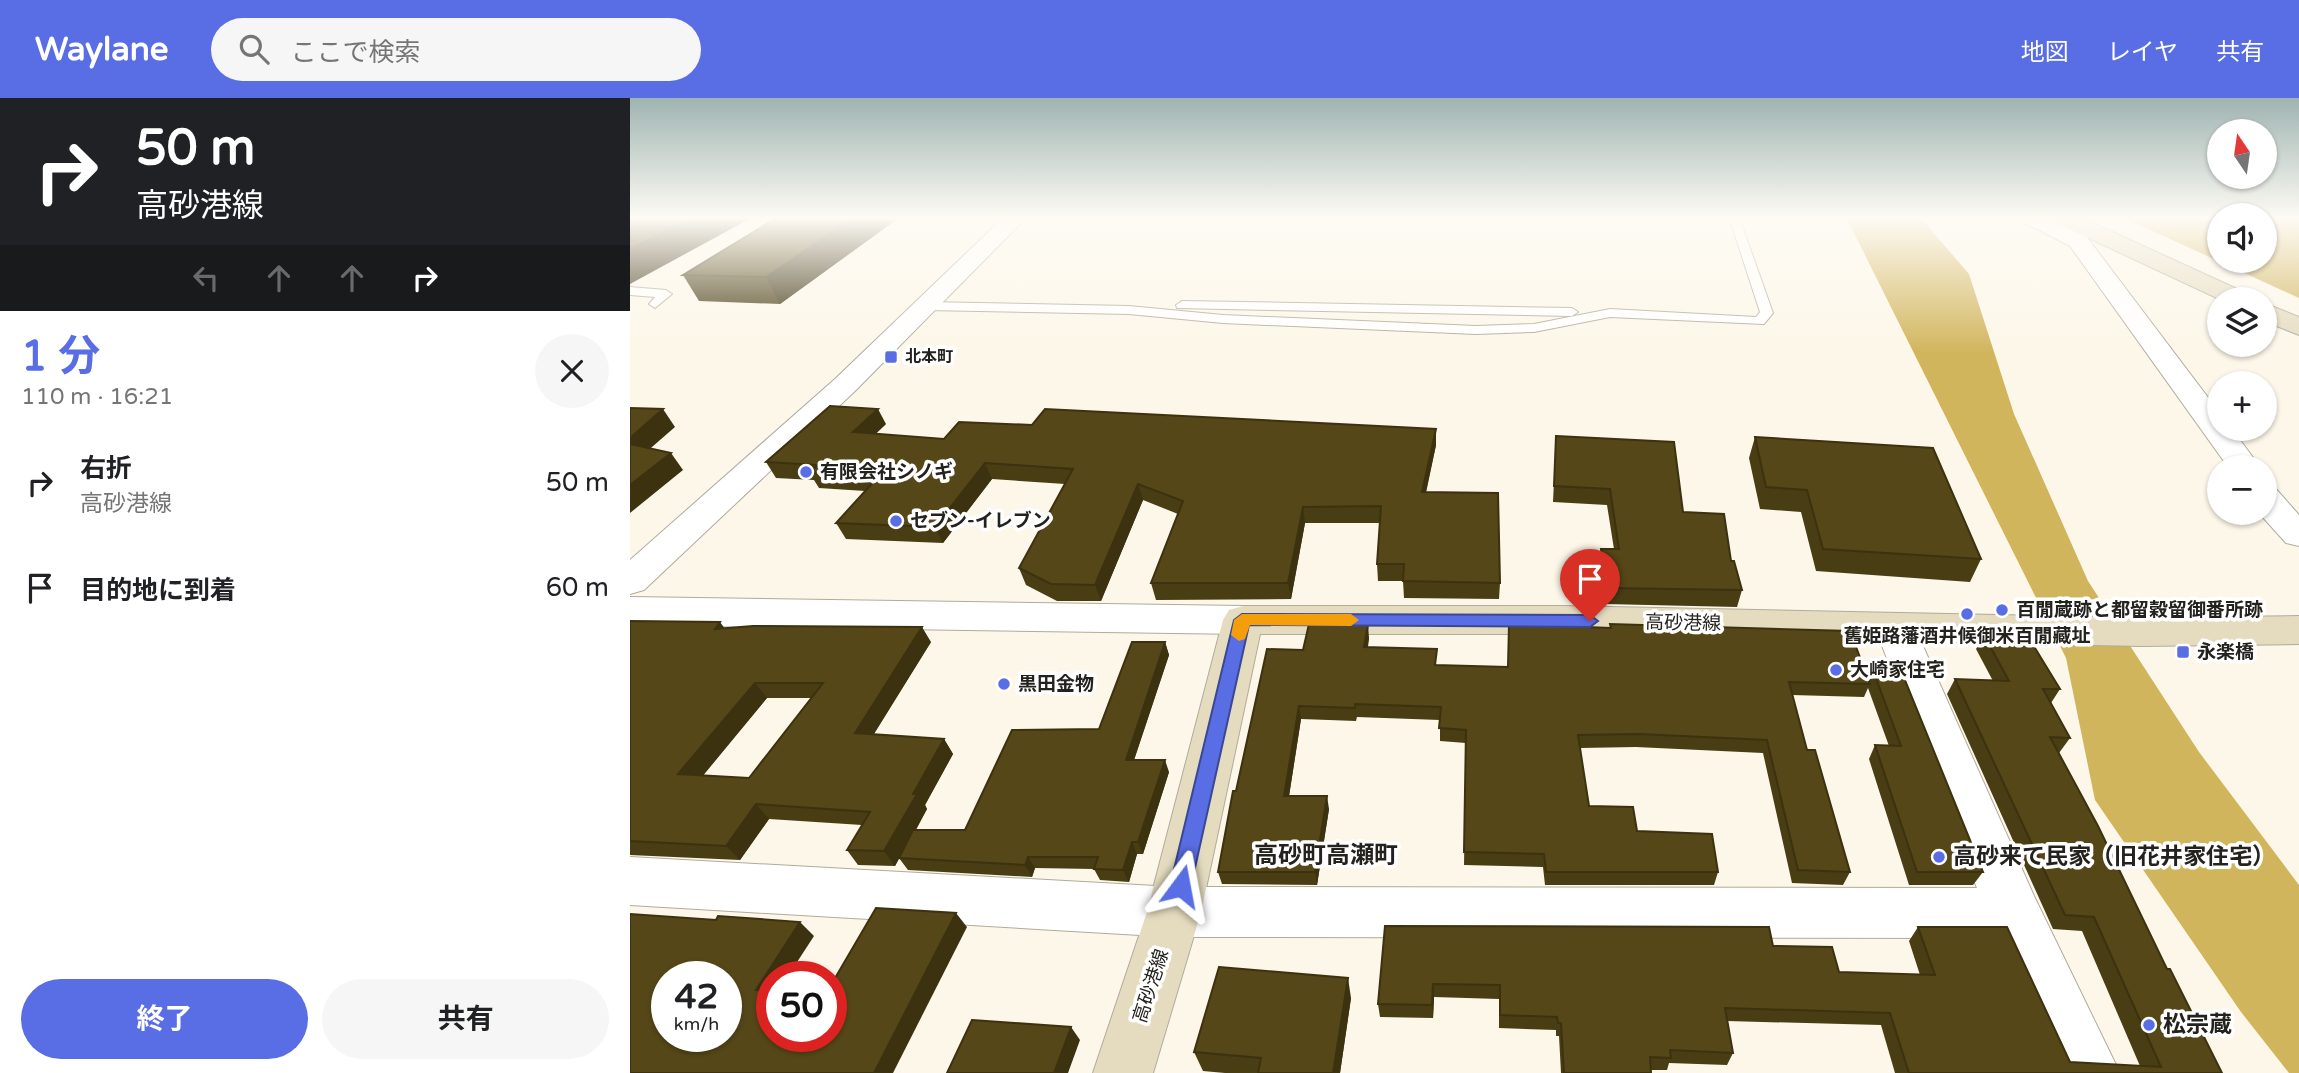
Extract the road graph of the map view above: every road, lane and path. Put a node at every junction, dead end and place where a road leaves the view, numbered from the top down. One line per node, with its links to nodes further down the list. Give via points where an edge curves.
1 (970, 262): 8 (street)
2 (1750, 262): 10 (lane, via 1767,313 1759,321)
3 (2094, 262): 13 (street)
4 (2160, 262): 5 (main road)
5 (2213, 287)
6 (630, 291): 7 (lane, via 666,294)
7 (655, 304)
8 (926, 306): 9 (lane); 16 (street)
9 (1129, 310): 10 (lane, via 1209,304); 10 (lane, via 1223,320 1476,330 1534,327)
10 (1610, 313)
11 (2277, 317): 12 (main road)
12 (2299, 327)
13 (2235, 455)
14 (2277, 512): 15 (street)
15 (2299, 535)
16 (630, 588): 17 (street)
17 (1242, 620): 18 (main road, 高砂港線, via 1562,620); 21 (main road, 高砂港線)
18 (1895, 628): 19 (main road, 高砂港線); 22 (street)
19 (2299, 630)
20 (630, 881): 21 (street)
21 (1174, 912): 22 (street); 23 (main road, 高砂港線)
22 (2014, 913): 24 (street)
23 (1123, 1073)
24 (2090, 1073)

